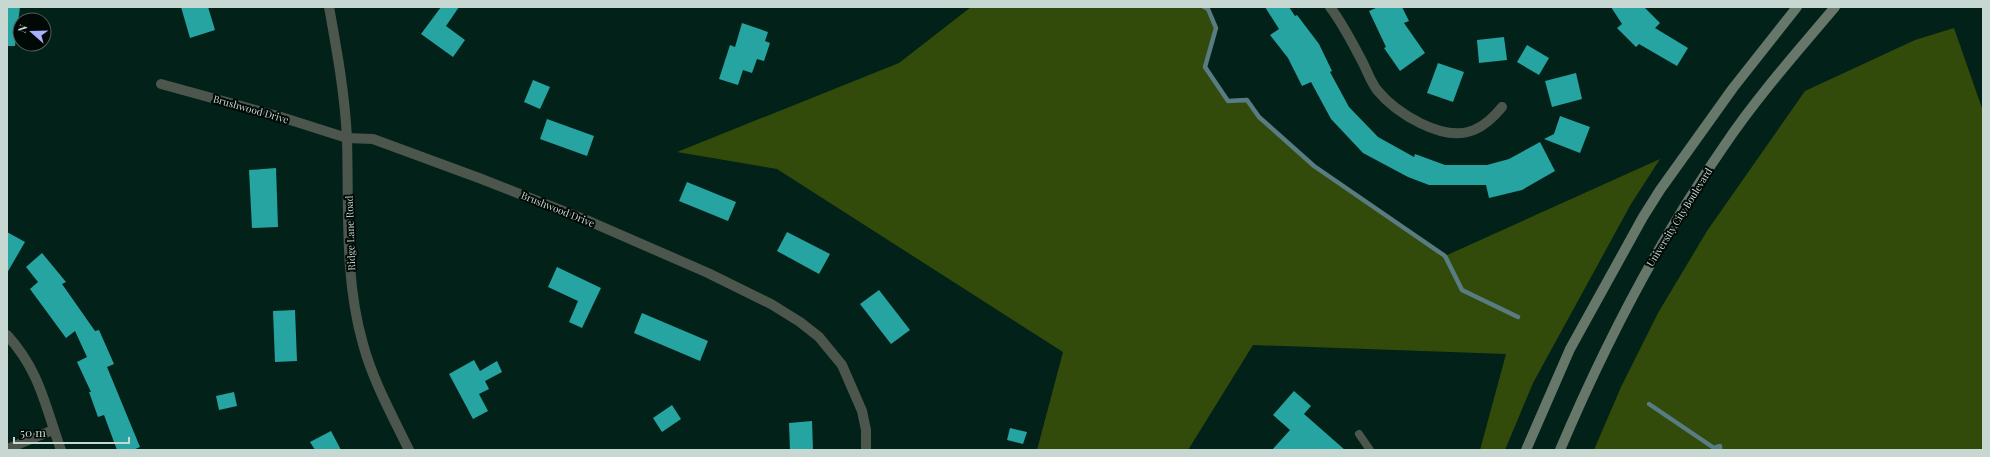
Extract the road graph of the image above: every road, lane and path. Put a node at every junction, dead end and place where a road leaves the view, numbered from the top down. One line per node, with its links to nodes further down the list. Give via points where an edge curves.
1 (329, 7): 7 (street, Ridge Lane Road, via 339,61)
2 (1330, 7): 6 (street, via 1349,36 1376,88 1404,115 1426,126 1446,131 1473,131)
3 (1797, 7): 16 (main road, via 1733,88 1643,217 1570,349)
4 (1835, 7): 17 (main road, University City Boulevard, via 1779,73 1729,139 1683,207 1625,310)
5 (160, 84): 7 (street, Brushwood Drive, via 281,117)
6 (1502, 108)
7 (346, 138): 13 (street, Ridge Lane Road, via 350,262 355,308 374,378); 14 (street, Brushwood Drive, via 373,139 577,216 652,247 771,304 819,336 842,365 862,411 866,430)
8 (7, 336): 9 (street, via 32,368 43,394)
9 (53, 430): 11 (street); 12 (street)
10 (1359, 434): 15 (lane)
11 (7, 449)
12 (61, 450)
13 (409, 450)
14 (866, 450)
15 (1370, 450)
16 (1526, 450)
17 (1560, 450)

